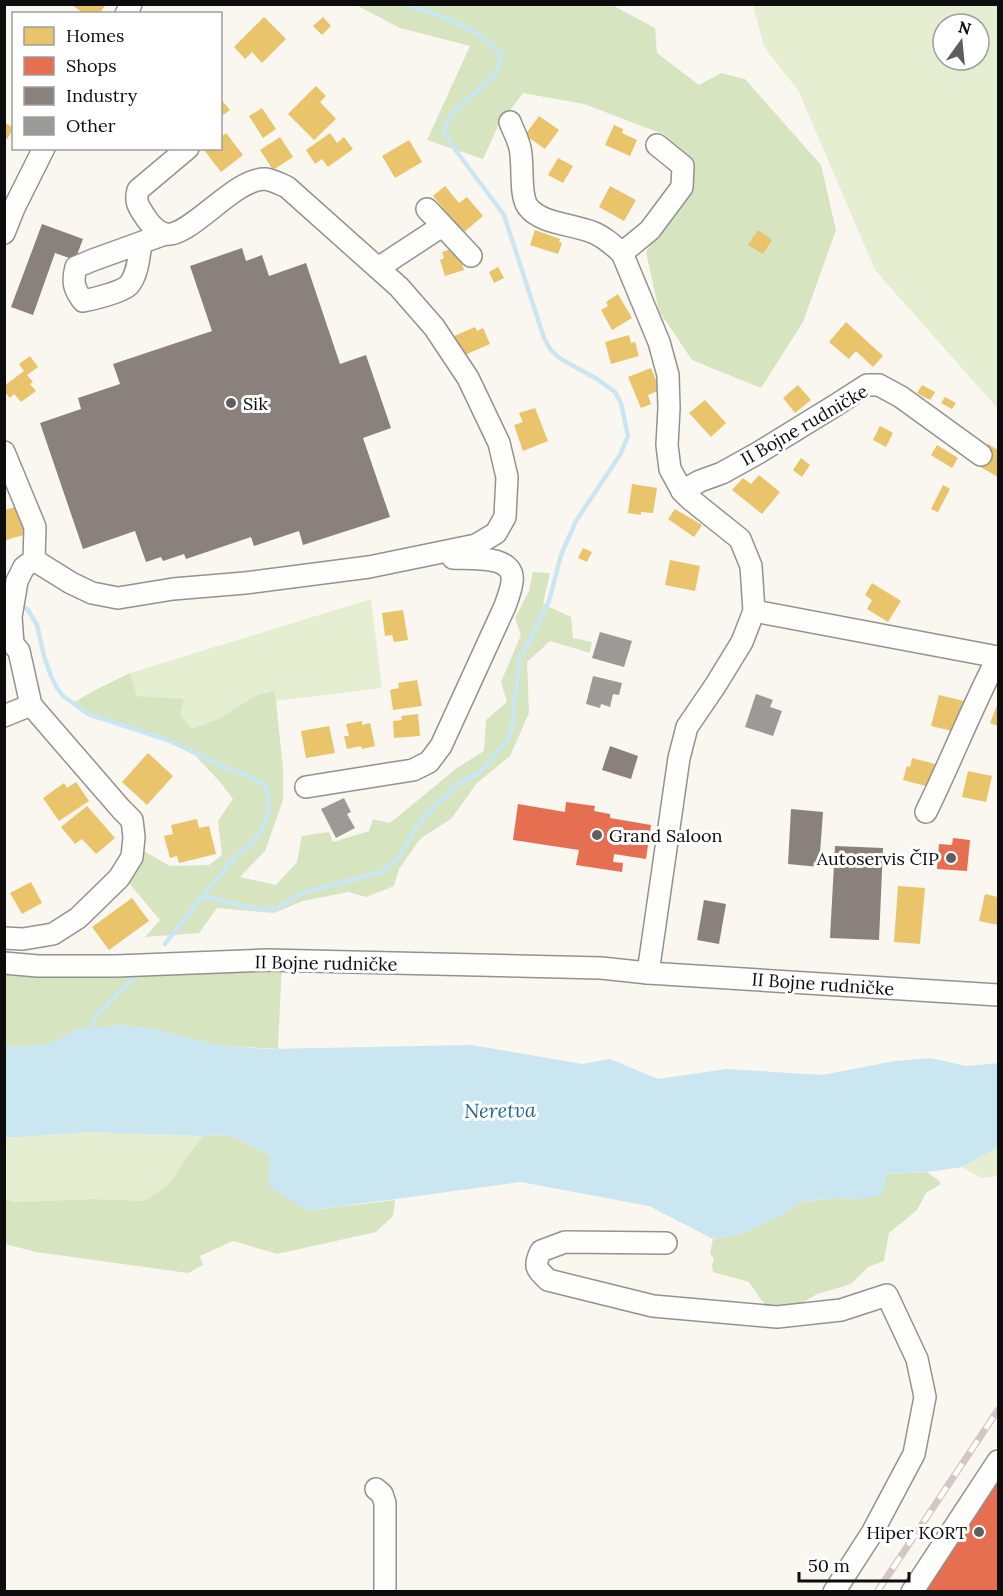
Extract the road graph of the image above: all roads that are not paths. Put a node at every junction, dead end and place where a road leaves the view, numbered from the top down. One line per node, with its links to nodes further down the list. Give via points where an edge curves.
1 (510, 122): 10 (street, via 520,147 522,193 528,207 540,217 592,232)
2 (657, 145): 10 (street, via 683,166 682,187 650,230)
3 (43, 150): 7 (street)
4 (186, 150): 8 (street, via 138,190 136,198 148,222)
5 (427, 209): 6 (street)
6 (442, 226): 11 (street); 12 (street)
7 (4, 233)
8 (165, 234): 9 (street); 12 (street, via 176,233 242,186 266,179 287,187)
9 (141, 243)
10 (622, 253): 15 (street, via 659,342 668,375 667,445 670,469)
11 (471, 256)
12 (378, 268): 16 (street, via 434,327 468,378 499,443 507,477 505,517 496,533 476,545)
13 (4, 452): 17 (street, via 35,527)
14 (981, 454): 15 (street, II Bojne rudničke, via 901,398 879,385 867,385 758,453)
15 (682, 491): 18 (street, via 740,539 751,566)
16 (438, 552): 17 (street, via 369,567 118,598 71,584); 23 (street, via 450,558 492,560 506,565 512,574 505,606 441,746 429,762 413,770)
17 (34, 560): 19 (street, via 24,567 17,581)
18 (754, 611): 20 (street); 27 (street, via 742,642 687,727 679,758)
19 (9, 644): 21 (street, via 19,651)
20 (999, 657): 24 (street)
21 (31, 705): 22 (street); 25 (street, via 132,820 132,857 119,878 78,918 53,934)
22 (4, 716)
23 (306, 787)
24 (926, 812)
25 (4, 938)
26 (4, 963): 27 (street, II Bojne rudničke, via 116,966 267,960 601,968)
27 (648, 973): 28 (street, II Bojne rudničke)
28 (999, 995)
29 (666, 1243): 33 (street, via 565,1242 541,1251 537,1268 548,1280 653,1306 777,1317 841,1310 887,1295 917,1359 925,1397 914,1454 872,1533)
30 (999, 1461): 34 (street)
31 (376, 1489): 32 (street, via 385,1503)
32 (385, 1592)
33 (834, 1592)
34 (912, 1592)

